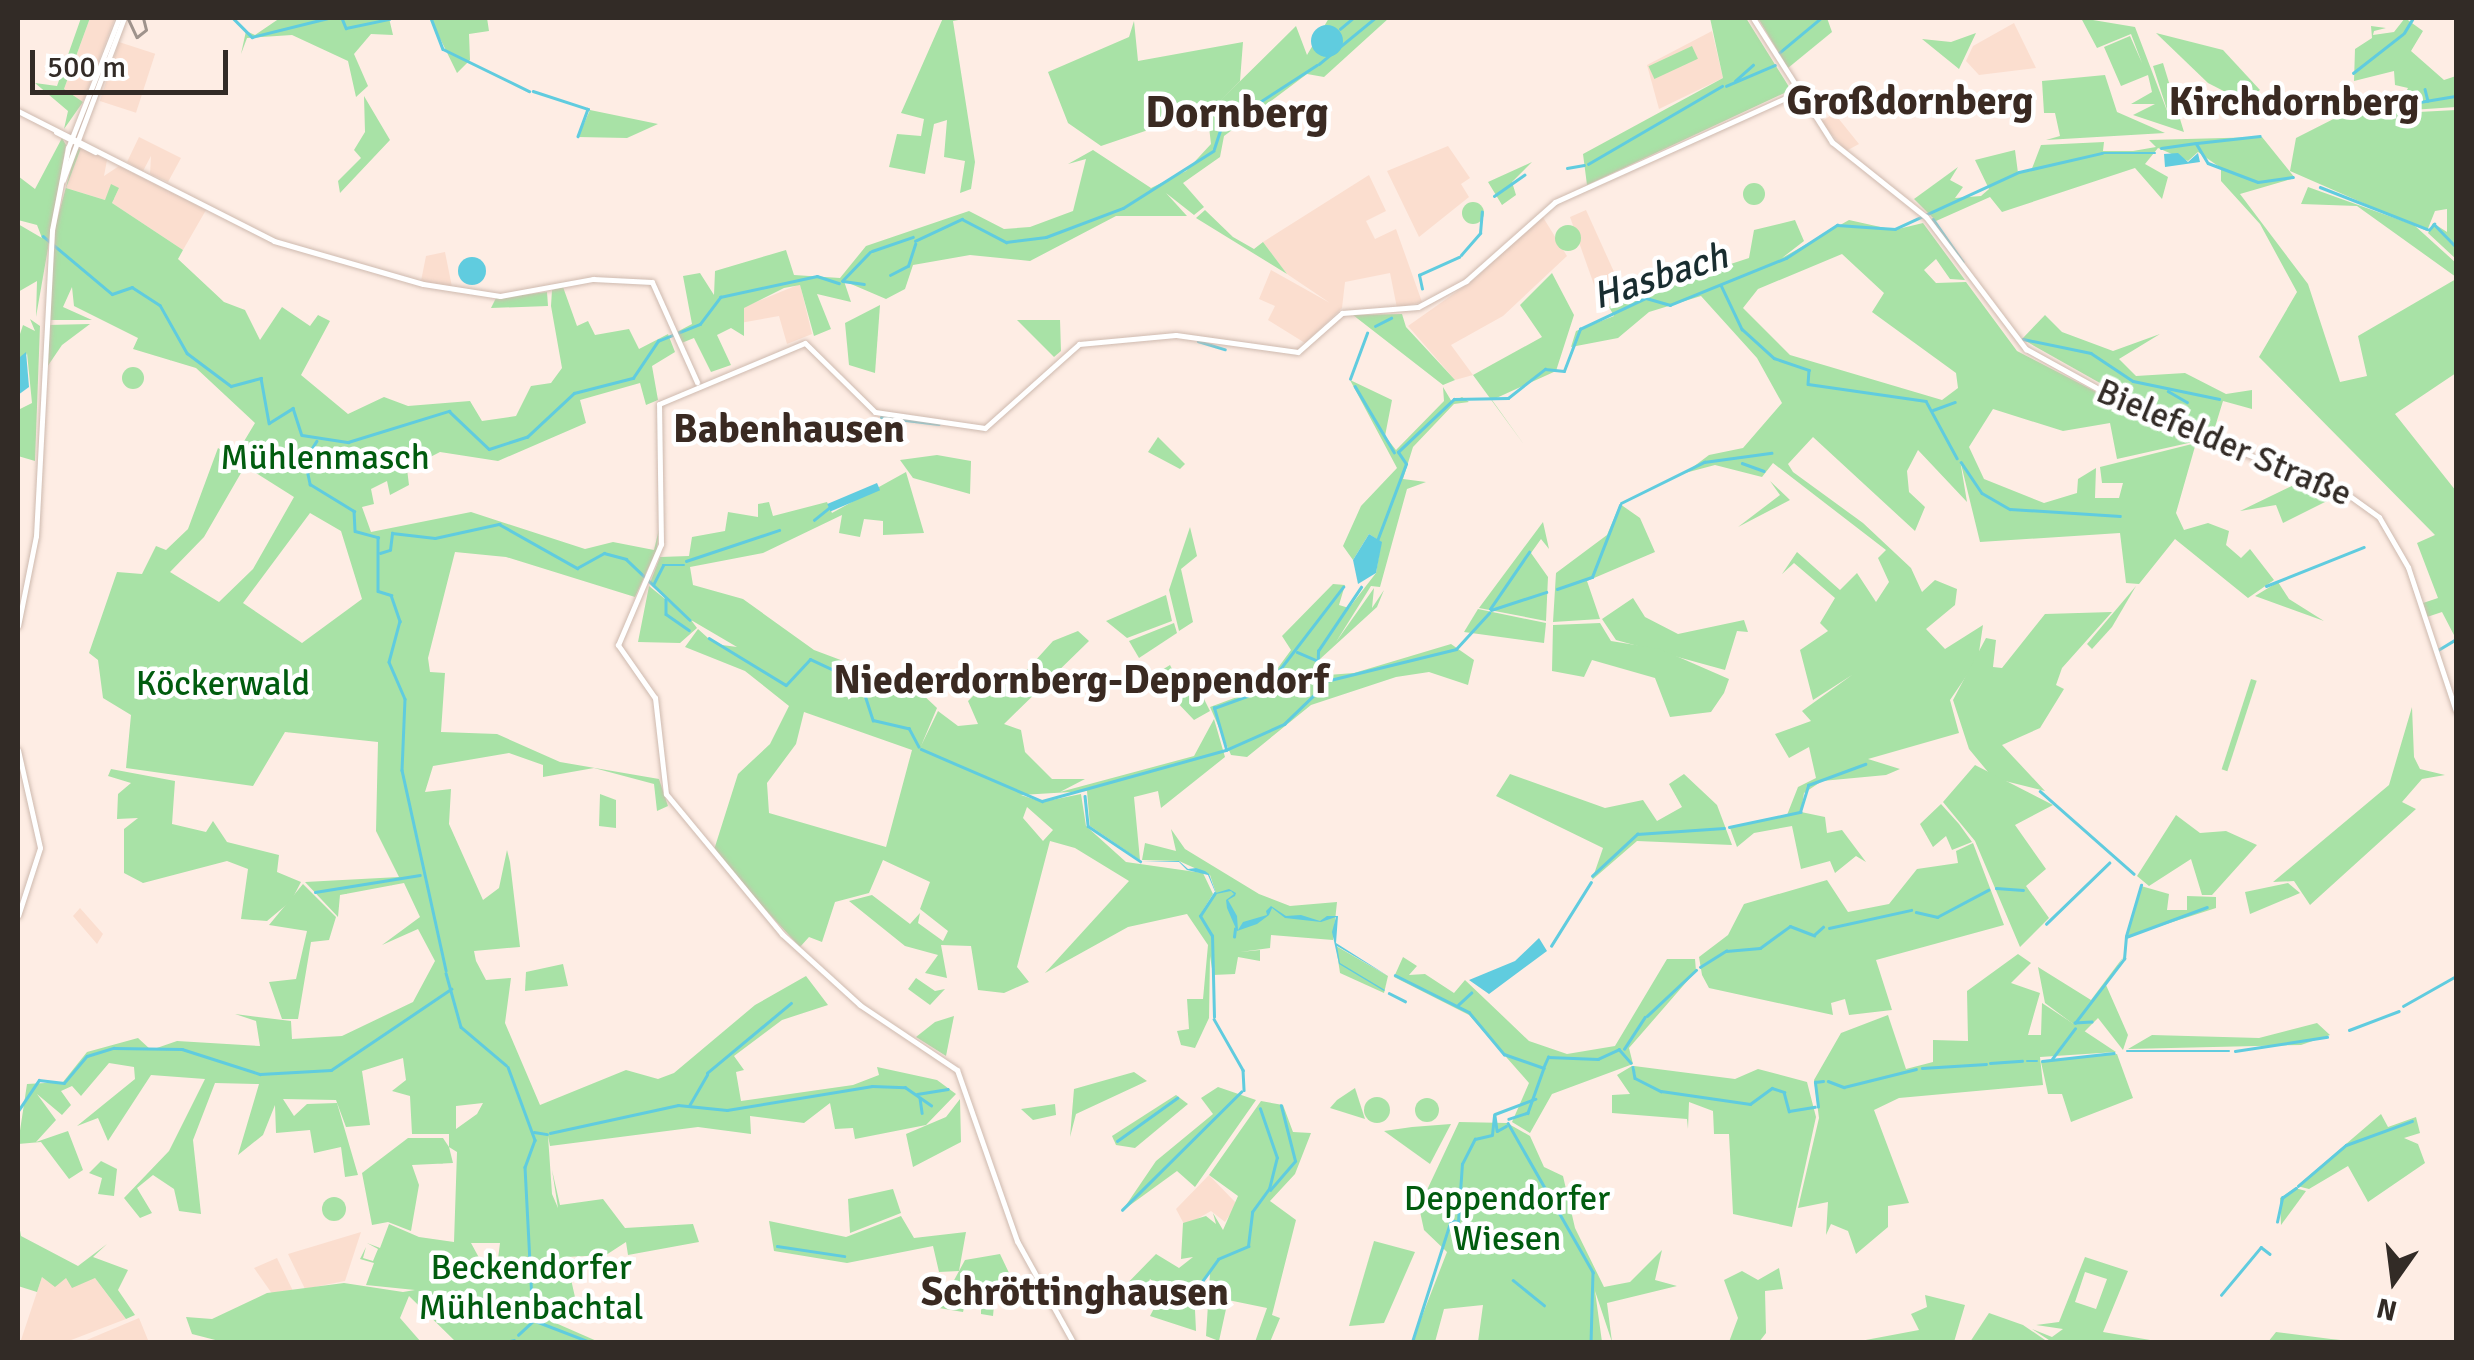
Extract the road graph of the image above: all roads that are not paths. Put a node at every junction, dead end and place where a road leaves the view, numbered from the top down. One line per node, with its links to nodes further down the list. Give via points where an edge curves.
1 (121, 18): 6 (main road)
2 (1753, 18): 3 (main road, Bielefelder Straße)
3 (1799, 92): 11 (main road, via 1555,202 1466,281 1418,307 1339,314 1300,352 1176,335 1079,344 986,428 874,412 809,344); 13 (main road, Bielefelder Straße, via 1840,151 1928,219 2005,329 2037,357 2178,431 2368,506 2401,549)
4 (18, 111): 5 (main road)
5 (36, 120): 7 (main road); 8 (main road)
6 (78, 129): 7 (main road); 8 (main road); 9 (main road)
7 (64, 132): 8 (main road)
8 (74, 140): 9 (main road); 10 (main road); 12 (main road, via 48,256 37,526)
9 (87, 144): 10 (main road)
10 (104, 154): 11 (main road, via 274,241 423,284 522,294 639,280 658,286 671,335)
11 (697, 382): 16 (main road, via 658,408 662,540 618,645 655,698 670,804 782,934 860,1004 956,1070 1017,1241)
12 (18, 626)
13 (2456, 711)
14 (18, 750): 15 (main road, via 40,848)
15 (18, 916)
16 (1073, 1342)

